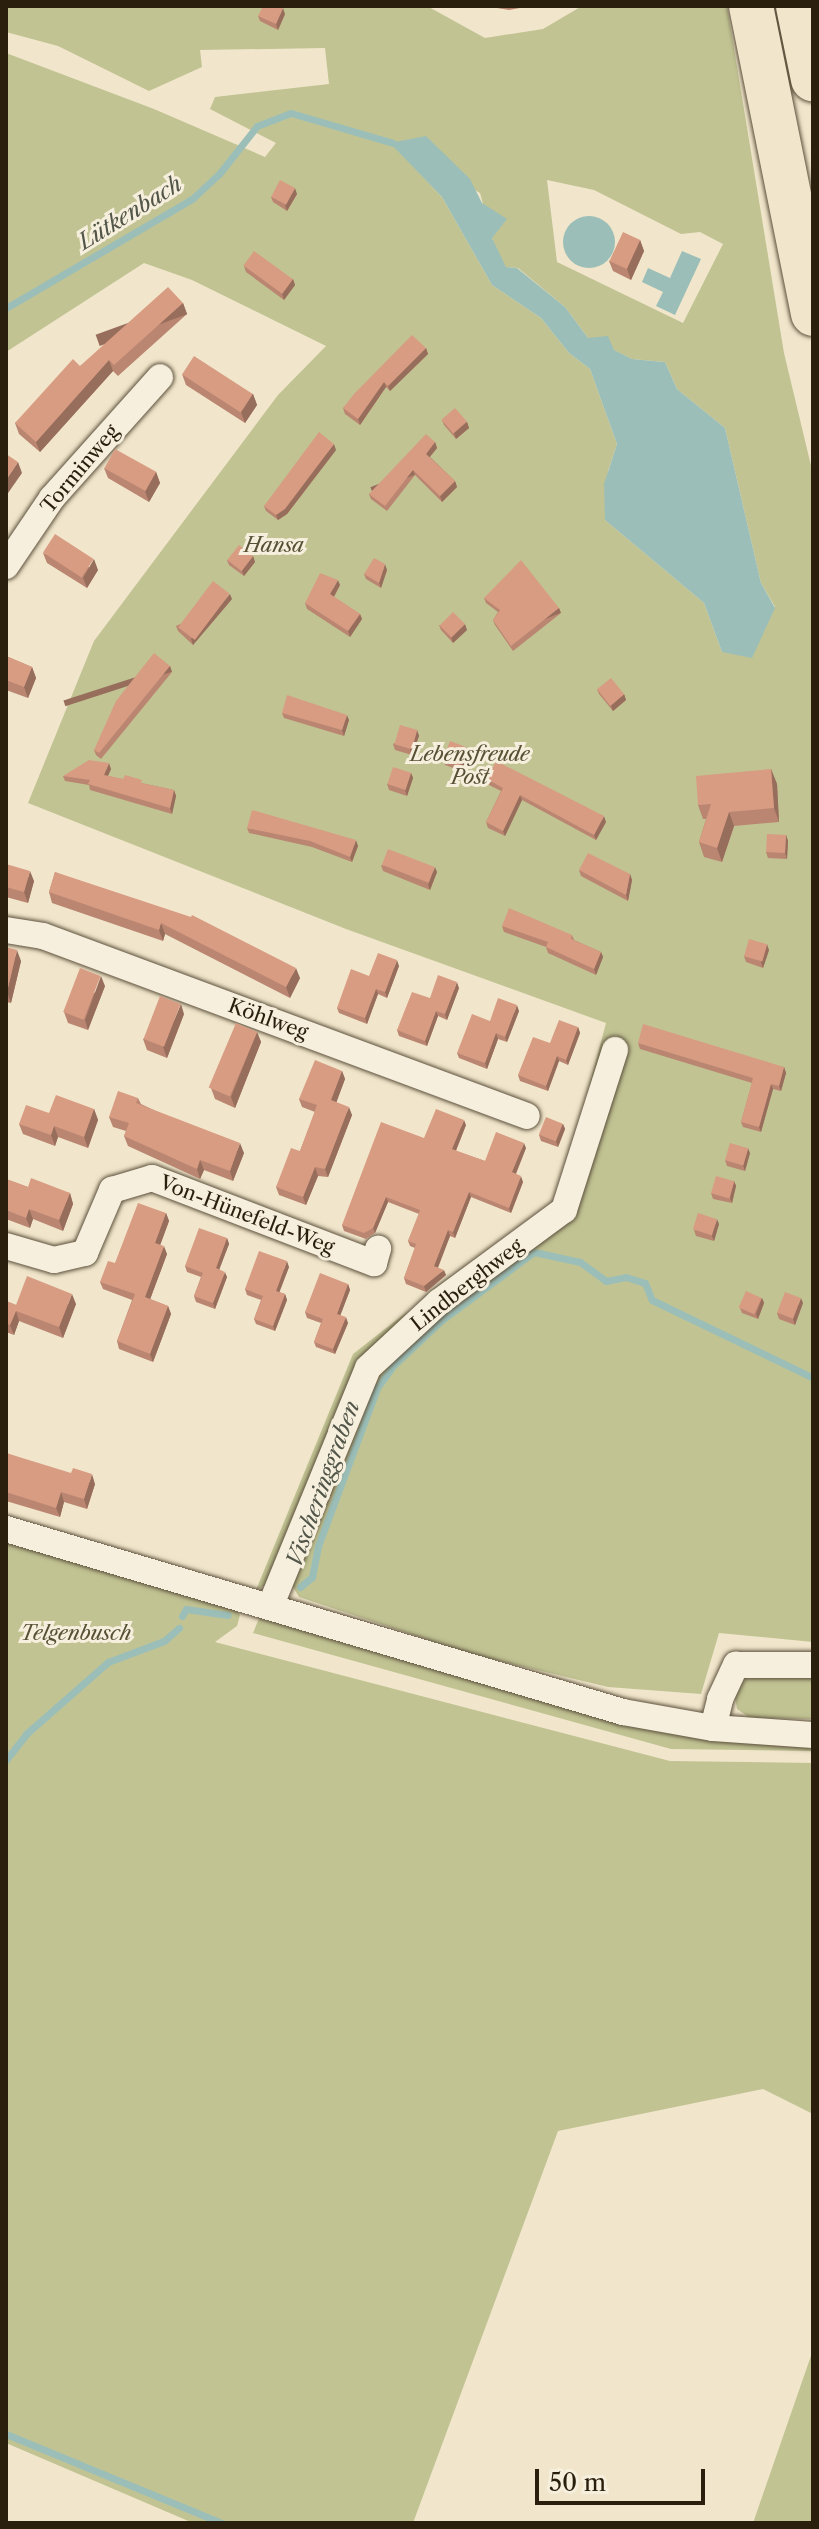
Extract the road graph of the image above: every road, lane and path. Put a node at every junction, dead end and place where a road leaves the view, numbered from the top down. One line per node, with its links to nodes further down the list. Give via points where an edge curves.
1 (751, 6): 4 (highway)
2 (798, 6): 3 (highway)
3 (813, 79)
4 (813, 314)
5 (160, 377): 6 (street, Torminweg, via 52,498)
6 (6, 566)
7 (6, 930): 9 (street, Köhlweg, via 43,936)
8 (615, 1050): 13 (street, Lindberghweg, via 564,1210 439,1302 368,1368)
9 (527, 1116)
10 (6, 1246): 11 (street, Von-Hünefeld-Weg, via 54,1260 85,1253 112,1190 152,1178 374,1263)
11 (378, 1249)
12 (6, 1529): 13 (street)
13 (270, 1607): 15 (street, via 549,1693)
14 (813, 1665): 15 (street, via 736,1665)
15 (713, 1728): 16 (street)
16 (813, 1735)

